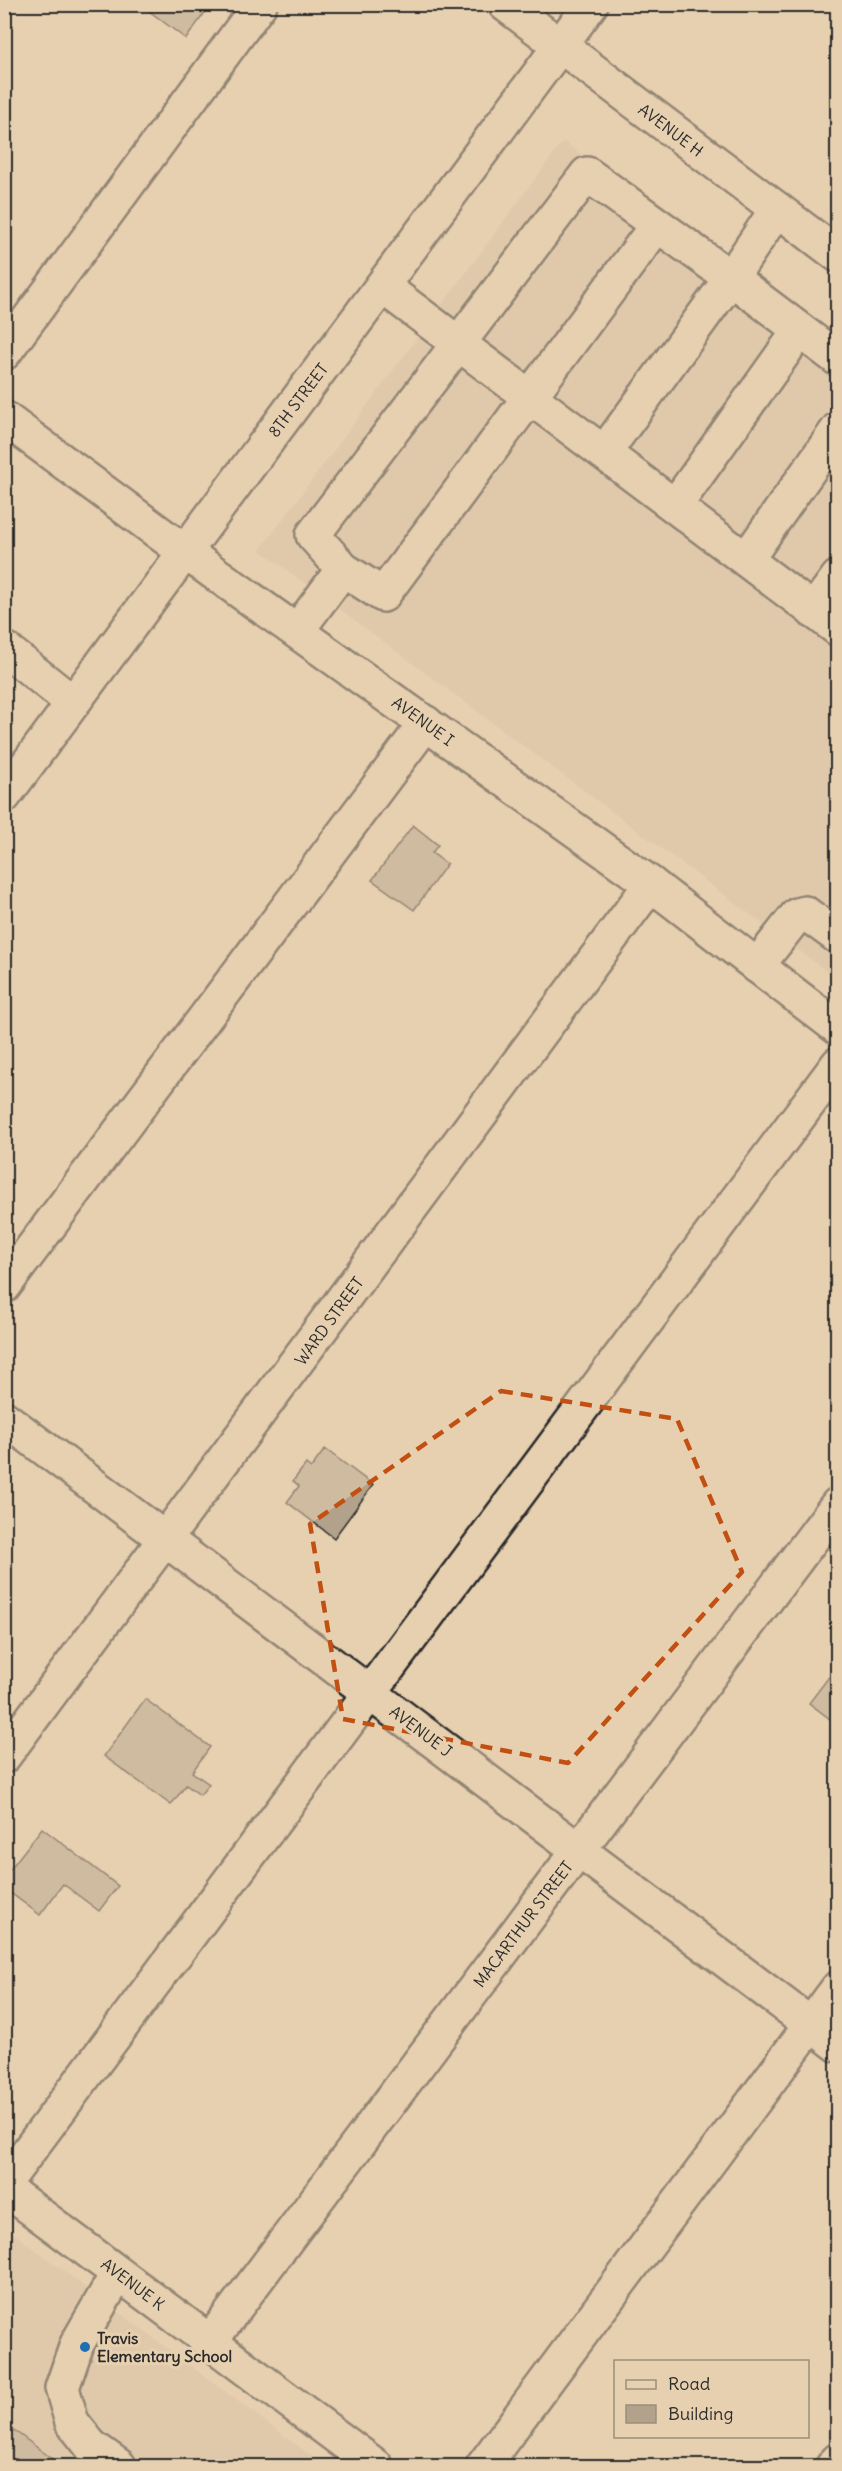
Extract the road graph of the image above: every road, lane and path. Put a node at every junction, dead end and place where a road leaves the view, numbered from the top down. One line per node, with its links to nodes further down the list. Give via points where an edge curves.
1 (260, 4): 12 (street)
2 (505, 4): 4 (street, AVENUE H)
3 (591, 4): 4 (street, 8TH STREET)
4 (560, 46): 5 (street, AVENUE H); 9 (street, 8TH STREET)
5 (777, 209): 7 (street, AVENUE H); 8 (street)
6 (657, 225): 8 (street); 11 (street, via 586,174); 14 (street)
7 (837, 255)
8 (731, 278): 10 (street); 17 (street)
9 (382, 286): 11 (street); 19 (street, 8TH STREET)
10 (800, 330): 13 (street); 18 (street)
11 (459, 344): 14 (street); 21 (street, via 313,535)
12 (4, 353)
13 (837, 359)
14 (530, 398): 17 (street); 21 (street, via 383,595)
15 (4, 418): 19 (street, AVENUE I)
16 (837, 429): 20 (street)
17 (604, 453): 18 (street)
18 (675, 506): 20 (street)
19 (185, 552): 24 (street, AVENUE I); 26 (street, 8TH STREET)
20 (746, 560): 23 (street)
21 (343, 569): 24 (street)
22 (837, 578): 23 (street)
23 (825, 620)
24 (297, 631): 27 (street, AVENUE I)
25 (4, 648): 26 (street)
26 (74, 703): 28 (street, 8TH STREET)
27 (426, 723): 29 (street, AVENUE I); 34 (street)
28 (4, 796)
29 (651, 884): 31 (street, AVENUE I); 37 (street, WARD STREET)
30 (837, 937): 31 (street, via 805,913 797,915)
31 (757, 966): 32 (street, AVENUE I)
32 (837, 1028)
33 (837, 1064): 38 (street)
34 (4, 1286)
35 (4, 1418): 37 (street, AVENUE J)
36 (837, 1504): 40 (street, MACARTHUR STREET)
37 (166, 1540): 38 (street, AVENUE J); 39 (street, WARD STREET)
38 (370, 1693): 40 (street, AVENUE J); 44 (street)
39 (4, 1756)
40 (579, 1850): 42 (street, AVENUE J); 46 (street, MACARTHUR STREET)
41 (837, 1988): 42 (street)
42 (811, 2025): 43 (street, AVENUE J); 50 (street)
43 (837, 2045)
44 (4, 2186): 45 (street, AVENUE K)
45 (118, 2273): 46 (street, AVENUE K); 48 (street, via 77,2344 62,2388 72,2422 92,2446)
46 (209, 2343): 49 (street, AVENUE K)
47 (837, 2460): 51 (street)
48 (119, 2466)
49 (376, 2466)
50 (483, 2466)
51 (833, 2466)

